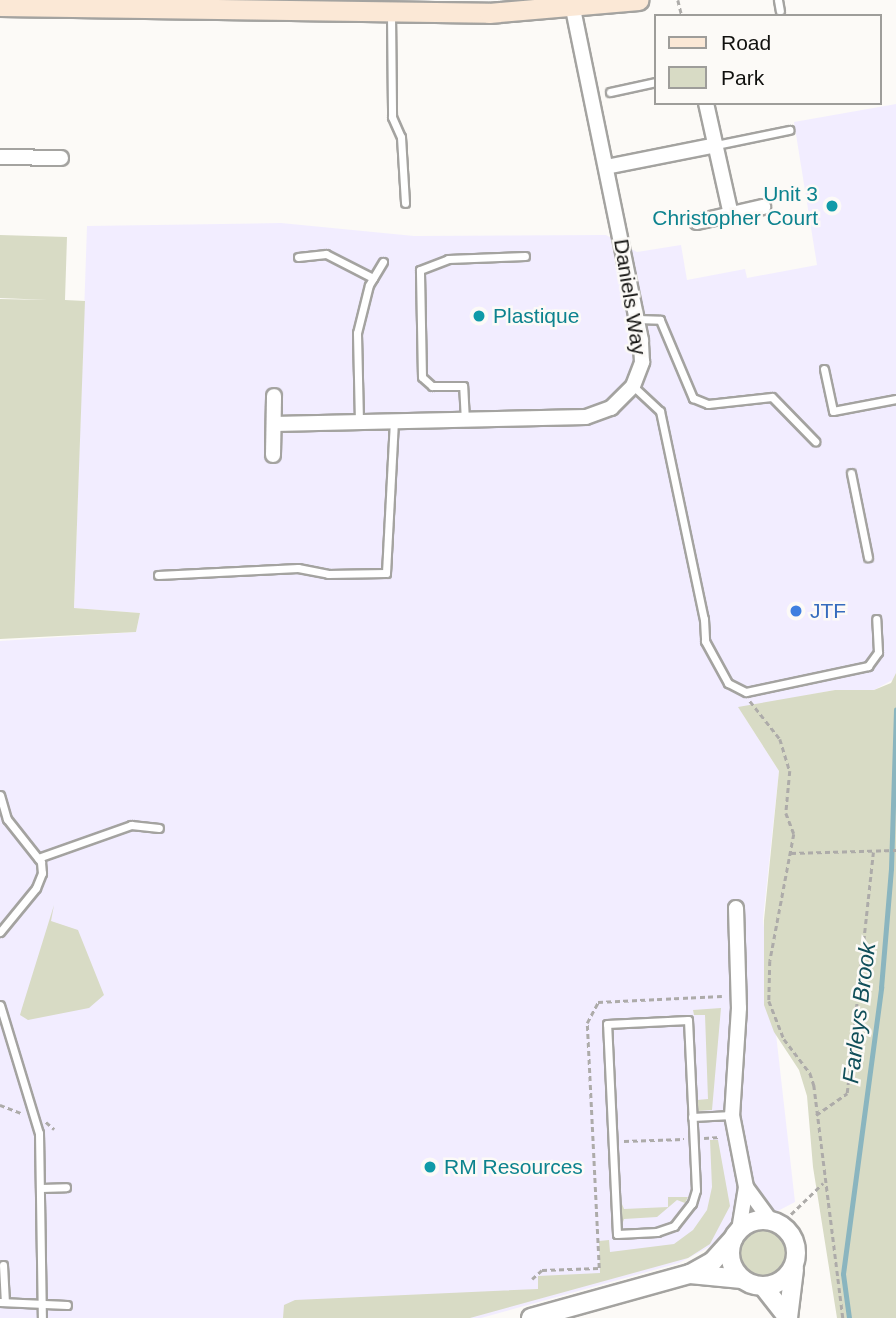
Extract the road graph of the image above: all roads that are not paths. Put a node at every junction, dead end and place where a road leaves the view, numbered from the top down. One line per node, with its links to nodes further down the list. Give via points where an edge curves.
1 (638, 0): 4 (main road)
2 (778, 0): 5 (lane)
3 (0, 4): 6 (main road)
4 (573, 9): 6 (main road); 14 (street, Daniels Way)
5 (780, 11)
6 (391, 13): 15 (lane, via 392,117 401,137)
7 (654, 82): 8 (lane)
8 (610, 92)
9 (706, 105): 11 (street)
10 (789, 130): 11 (lane)
11 (716, 145): 14 (street); 17 (street)
12 (0, 157): 13 (street)
13 (61, 158)
14 (606, 167): 23 (street, Daniels Way)
15 (405, 203)
16 (763, 207): 17 (street)
17 (731, 215): 18 (street)
18 (697, 222)
19 (525, 256): 28 (lane, via 448,259 420,270 422,377 432,386 463,386)
20 (298, 257): 22 (lane, via 327,254)
21 (383, 262): 22 (lane)
22 (373, 278): 29 (lane, via 357,332)
23 (637, 319): 25 (street, Daniels Way, via 642,353); 32 (lane, via 660,320 692,398 708,404 772,397)
24 (824, 369): 27 (lane, via 833,411)
25 (633, 386): 28 (street, Daniels Way, via 611,408 586,417); 37 (lane, via 653,400 663,422 708,652 728,683 746,692 868,666 878,652)
26 (274, 396): 31 (street)
27 (896, 399)
28 (465, 421): 30 (street, Daniels Way)
29 (359, 422): 30 (street, Daniels Way); 31 (street, Daniels Way)
30 (394, 422): 36 (lane, via 386,573 328,574 298,568)
31 (274, 424): 33 (street)
32 (815, 441)
33 (273, 455)
34 (851, 473): 35 (lane)
35 (868, 556)
36 (158, 575)
37 (876, 619)
38 (0, 795): 40 (lane, via 7,819)
39 (159, 828): 40 (lane, via 131,825)
40 (38, 858): 42 (lane, via 40,883)
41 (736, 908): 44 (street, via 739,1008)
42 (0, 932)
43 (0, 1005): 48 (lane, via 39,1133)
44 (732, 1115): 45 (lane); 47 (street)
45 (692, 1117): 45 (lane, via 688,1020 607,1024 617,1234 657,1232 687,1215 696,1190)
46 (66, 1187): 48 (lane)
47 (746, 1187): 49 (street); 50 (street)
48 (41, 1188): 57 (lane)
49 (775, 1222): 50 (street, via 748,1223); 51 (street, via 794,1241)
50 (736, 1234): 53 (street, via 712,1261); 54 (street, via 731,1260)
51 (795, 1262): 55 (street, via 783,1279); 61 (street)
52 (4, 1265): 56 (lane)
53 (691, 1274): 54 (street); 60 (street)
54 (742, 1279): 55 (street)
55 (763, 1286): 61 (street)
56 (3, 1302): 57 (lane)
57 (43, 1303): 58 (lane); 59 (lane)
58 (67, 1305)
59 (43, 1318)
60 (531, 1318)
61 (788, 1318)

